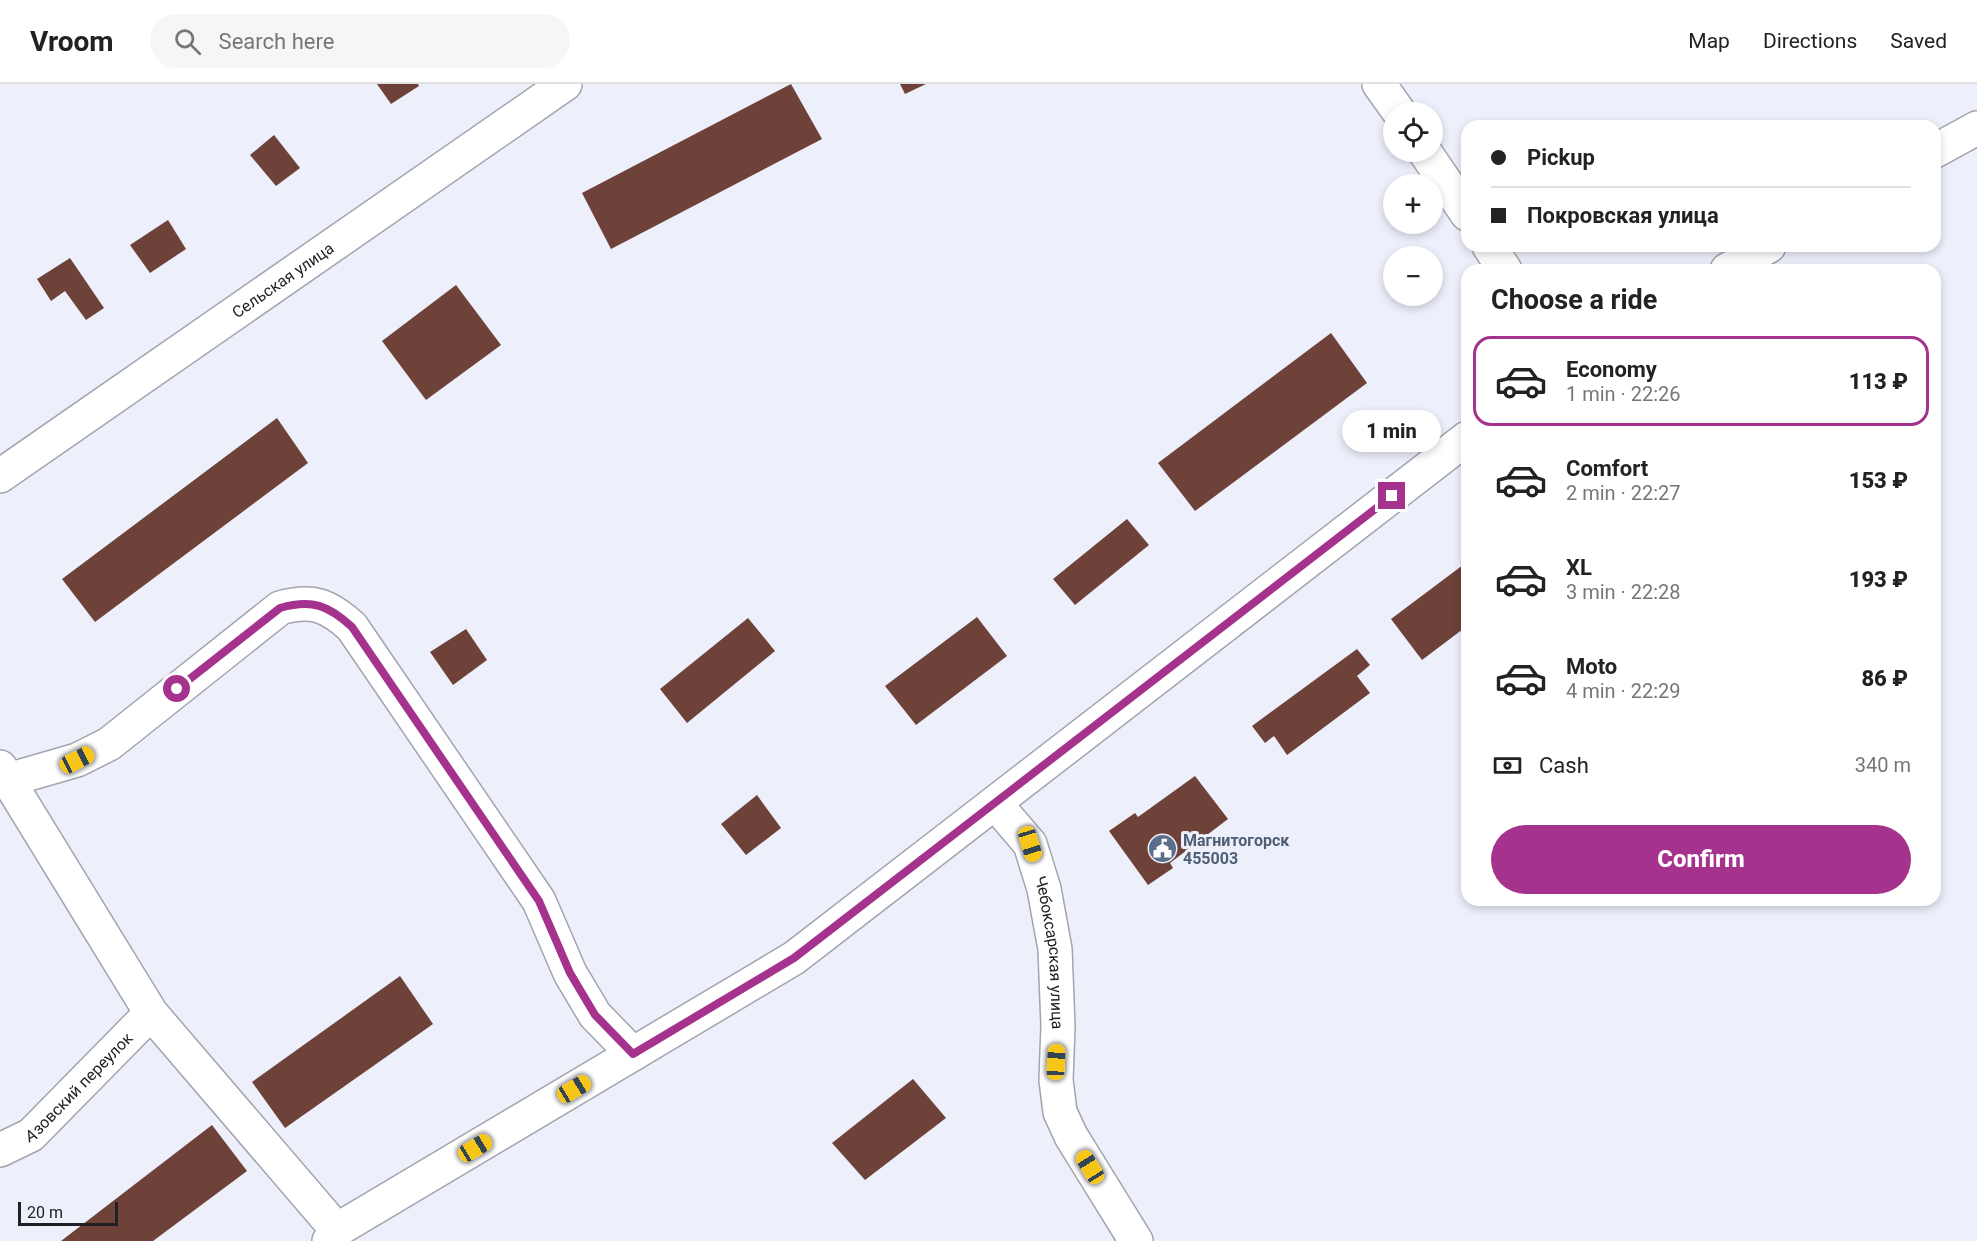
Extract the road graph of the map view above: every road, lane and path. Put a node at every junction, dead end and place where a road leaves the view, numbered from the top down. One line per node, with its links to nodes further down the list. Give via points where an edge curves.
1 (565, 84): 11 (street, Сельская улица)
2 (1379, 84): 3 (street)
3 (1392, 102)
4 (1977, 128): 5 (street)
5 (1941, 149)
6 (1432, 162): 7 (street)
7 (1461, 205)
8 (1758, 252): 9 (street)
9 (1738, 264)
10 (1461, 443): 13 (street)
11 (0, 476)
12 (4, 773): 14 (street); 15 (street, via 77,760 109,744 280,608 299,603 319,605 352,627 539,901 570,973 595,1015)
13 (995, 803): 15 (street, via 794,958); 18 (street, Чебоксарская улица, via 1030,844 1044,890 1054,949 1060,1112)
14 (151, 1013): 16 (street, Азовский переулок, via 32,1135); 17 (street)
15 (633, 1054): 17 (street)
16 (0, 1150)
17 (333, 1236)
18 (1136, 1241)

